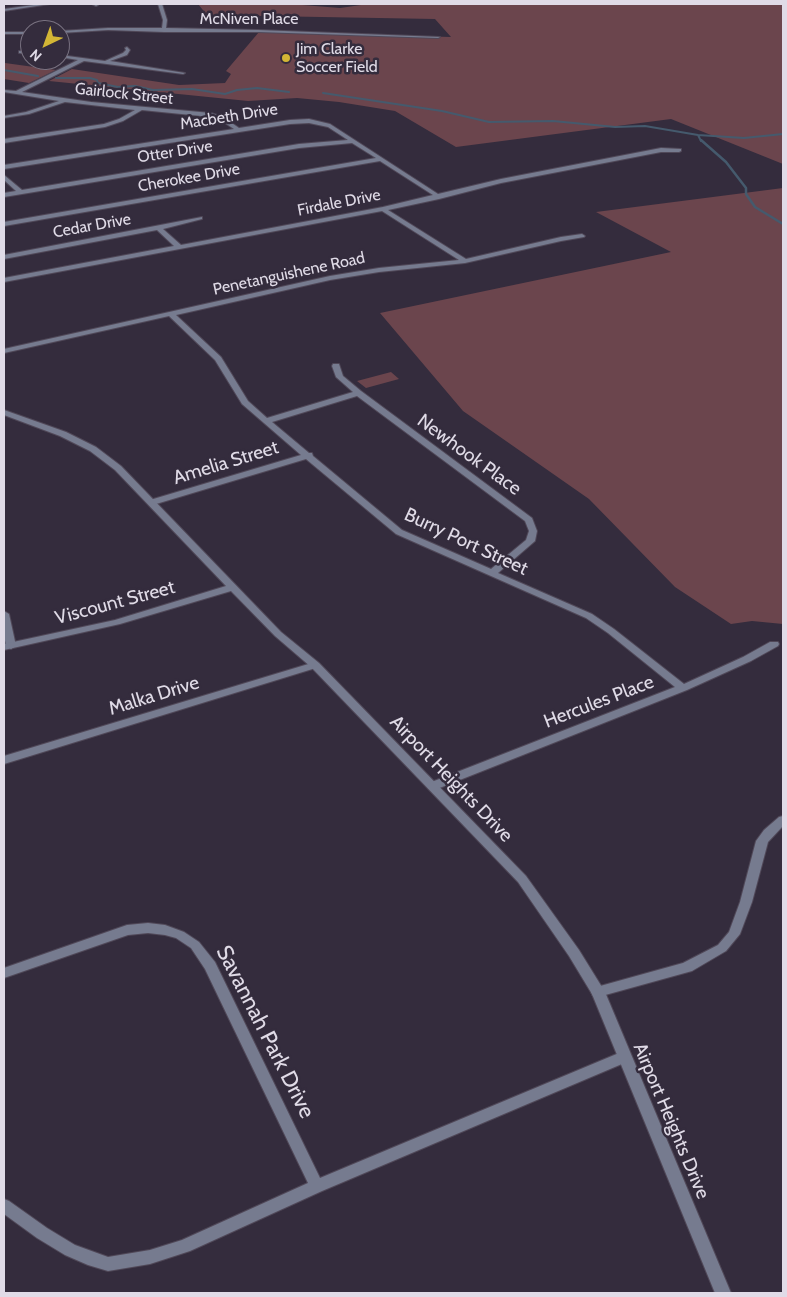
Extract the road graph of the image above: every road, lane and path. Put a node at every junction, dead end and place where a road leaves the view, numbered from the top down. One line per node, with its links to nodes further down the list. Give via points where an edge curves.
1 (39, 4): 2 (street); 4 (street)
2 (48, 4)
3 (160, 4): 5 (street, via 165,20)
4 (4, 10)
5 (164, 30): 6 (street, McNiven Place); 9 (street, McNiven Place)
6 (70, 31)
7 (4, 33): 8 (street)
8 (20, 33)
9 (438, 37)
10 (127, 48): 13 (street, via 127,52)
11 (70, 57): 12 (street)
12 (84, 59): 13 (street); 16 (street)
13 (106, 62): 14 (street)
14 (183, 72)
15 (4, 91): 16 (street, Gairlock Street)
16 (15, 93): 17 (street, Gairlock Street)
17 (65, 100): 18 (street, Gairlock Street); 19 (street, via 32,112)
18 (140, 109): 20 (street, Gairlock Street, via 211,115 222,118); 21 (street, via 105,125)
19 (4, 117)
20 (238, 130): 22 (street, Macbeth Drive, via 309,121 325,124); 25 (street, Macbeth Drive)
21 (4, 141)
22 (352, 141): 24 (street, Macbeth Drive); 27 (street, Otter Drive, via 299,146)
23 (679, 150): 29 (street, Firdale Drive, via 661,150)
24 (380, 159): 29 (street, Macbeth Drive); 32 (street, Cherokee Drive)
25 (4, 167)
26 (4, 177): 27 (street)
27 (20, 192): 28 (street, Otter Drive)
28 (4, 195)
29 (439, 196): 30 (street, Firdale Drive)
30 (383, 209): 35 (street, Firdale Drive); 37 (street)
31 (200, 218): 33 (street)
32 (4, 224)
33 (158, 228): 35 (street, Cedar Drive); 36 (street, Cedar Drive)
34 (582, 236): 37 (street, Penetanguishene Road)
35 (179, 247): 38 (street, Firdale Drive)
36 (4, 257)
37 (465, 261): 39 (street, Penetanguishene Road, via 354,274)
38 (4, 280)
39 (171, 314): 40 (street, Penetanguishene Road); 44 (street, Burry Port Street, via 218,359 245,402)
40 (4, 351)
41 (336, 366): 42 (street, Newhook Place, via 340,377)
42 (358, 393): 44 (street); 47 (street, Newhook Place, via 529,520 534,531 530,542)
43 (4, 412): 46 (street, Airport Heights Drive, via 93,449)
44 (266, 421): 45 (street, Burry Port Street)
45 (309, 456): 46 (street, Amelia Street); 47 (street, Burry Port Street, via 403,534)
46 (153, 502): 48 (street, Airport Heights Drive)
47 (491, 574): 53 (street, Burry Port Street, via 596,621)
48 (234, 587): 51 (street, Viscount Street, via 104,626); 52 (street, Airport Heights Drive, via 278,634)
49 (4, 614): 51 (street)
50 (774, 644): 53 (street, Hercules Place)
51 (7, 647)
52 (315, 665): 54 (street, Malka Drive); 55 (street, Airport Heights Drive)
53 (683, 688): 55 (street, Hercules Place)
54 (4, 760)
55 (432, 786): 58 (street, Airport Heights Drive, via 522,879)
56 (783, 820): 58 (street, via 762,841 746,902 734,934 722,948 687,967)
57 (4, 973): 60 (street, Savannah Park Drive, via 127,930 165,930 195,945 210,966)
58 (598, 992): 59 (street, Airport Heights Drive)
59 (624, 1057): 60 (street); 62 (street, Airport Heights Drive)
60 (318, 1186): 61 (street, via 185,1246 150,1257 108,1264 70,1250)
61 (4, 1206)
62 (723, 1293)

